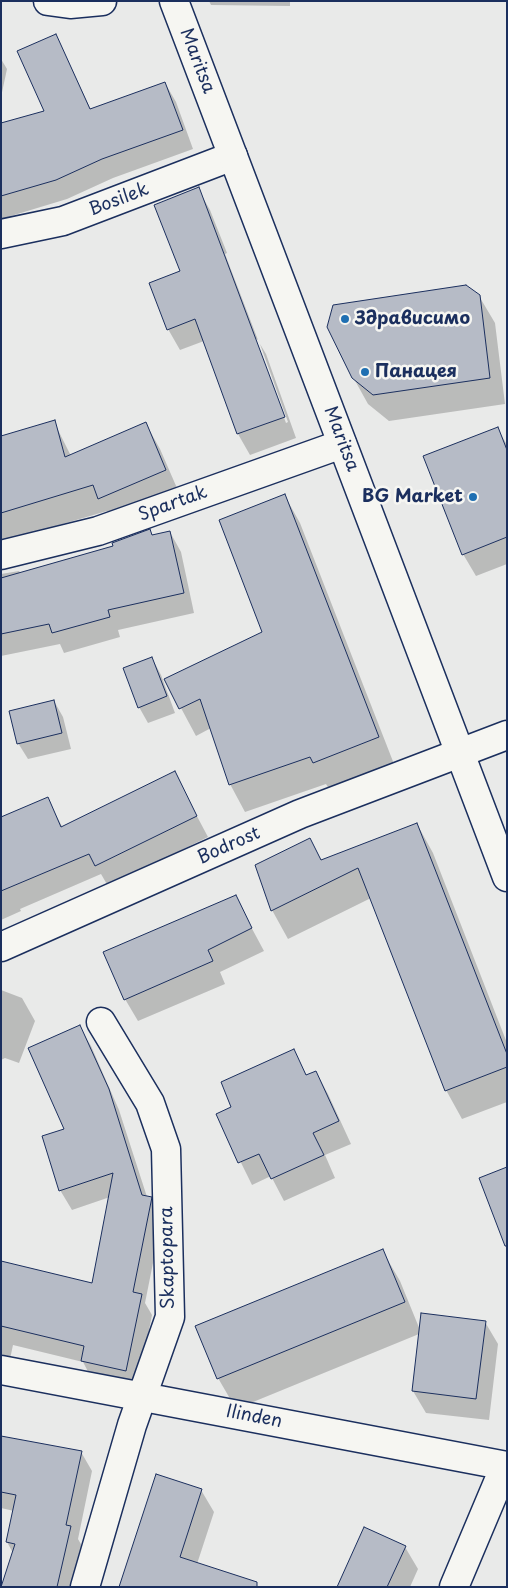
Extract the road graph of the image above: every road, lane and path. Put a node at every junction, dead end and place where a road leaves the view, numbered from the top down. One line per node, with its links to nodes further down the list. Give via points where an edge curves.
1 (48, 1): 2 (street, via 70,4)
2 (102, 1)
3 (174, 1): 4 (street, Maritsa)
4 (233, 156): 5 (street, Bosilek, via 62,221); 6 (street, Maritsa)
5 (1, 234)
6 (342, 444): 7 (street, Spartak, via 98,531); 9 (street, Maritsa)
7 (1, 555)
8 (507, 735): 9 (street, Bodrost)
9 (459, 752): 10 (street, Maritsa); 11 (street, Bodrost, via 300,814)
10 (507, 877)
11 (1, 947)
12 (101, 1022): 14 (street, Skaptopara, via 150,1103 166,1149 170,1317)
13 (1, 1370): 14 (street, Ilinden)
14 (142, 1396): 15 (street, Ilinden); 16 (street, Skaptopara)
15 (506, 1466): 17 (street)
16 (85, 1587)
17 (454, 1587)

